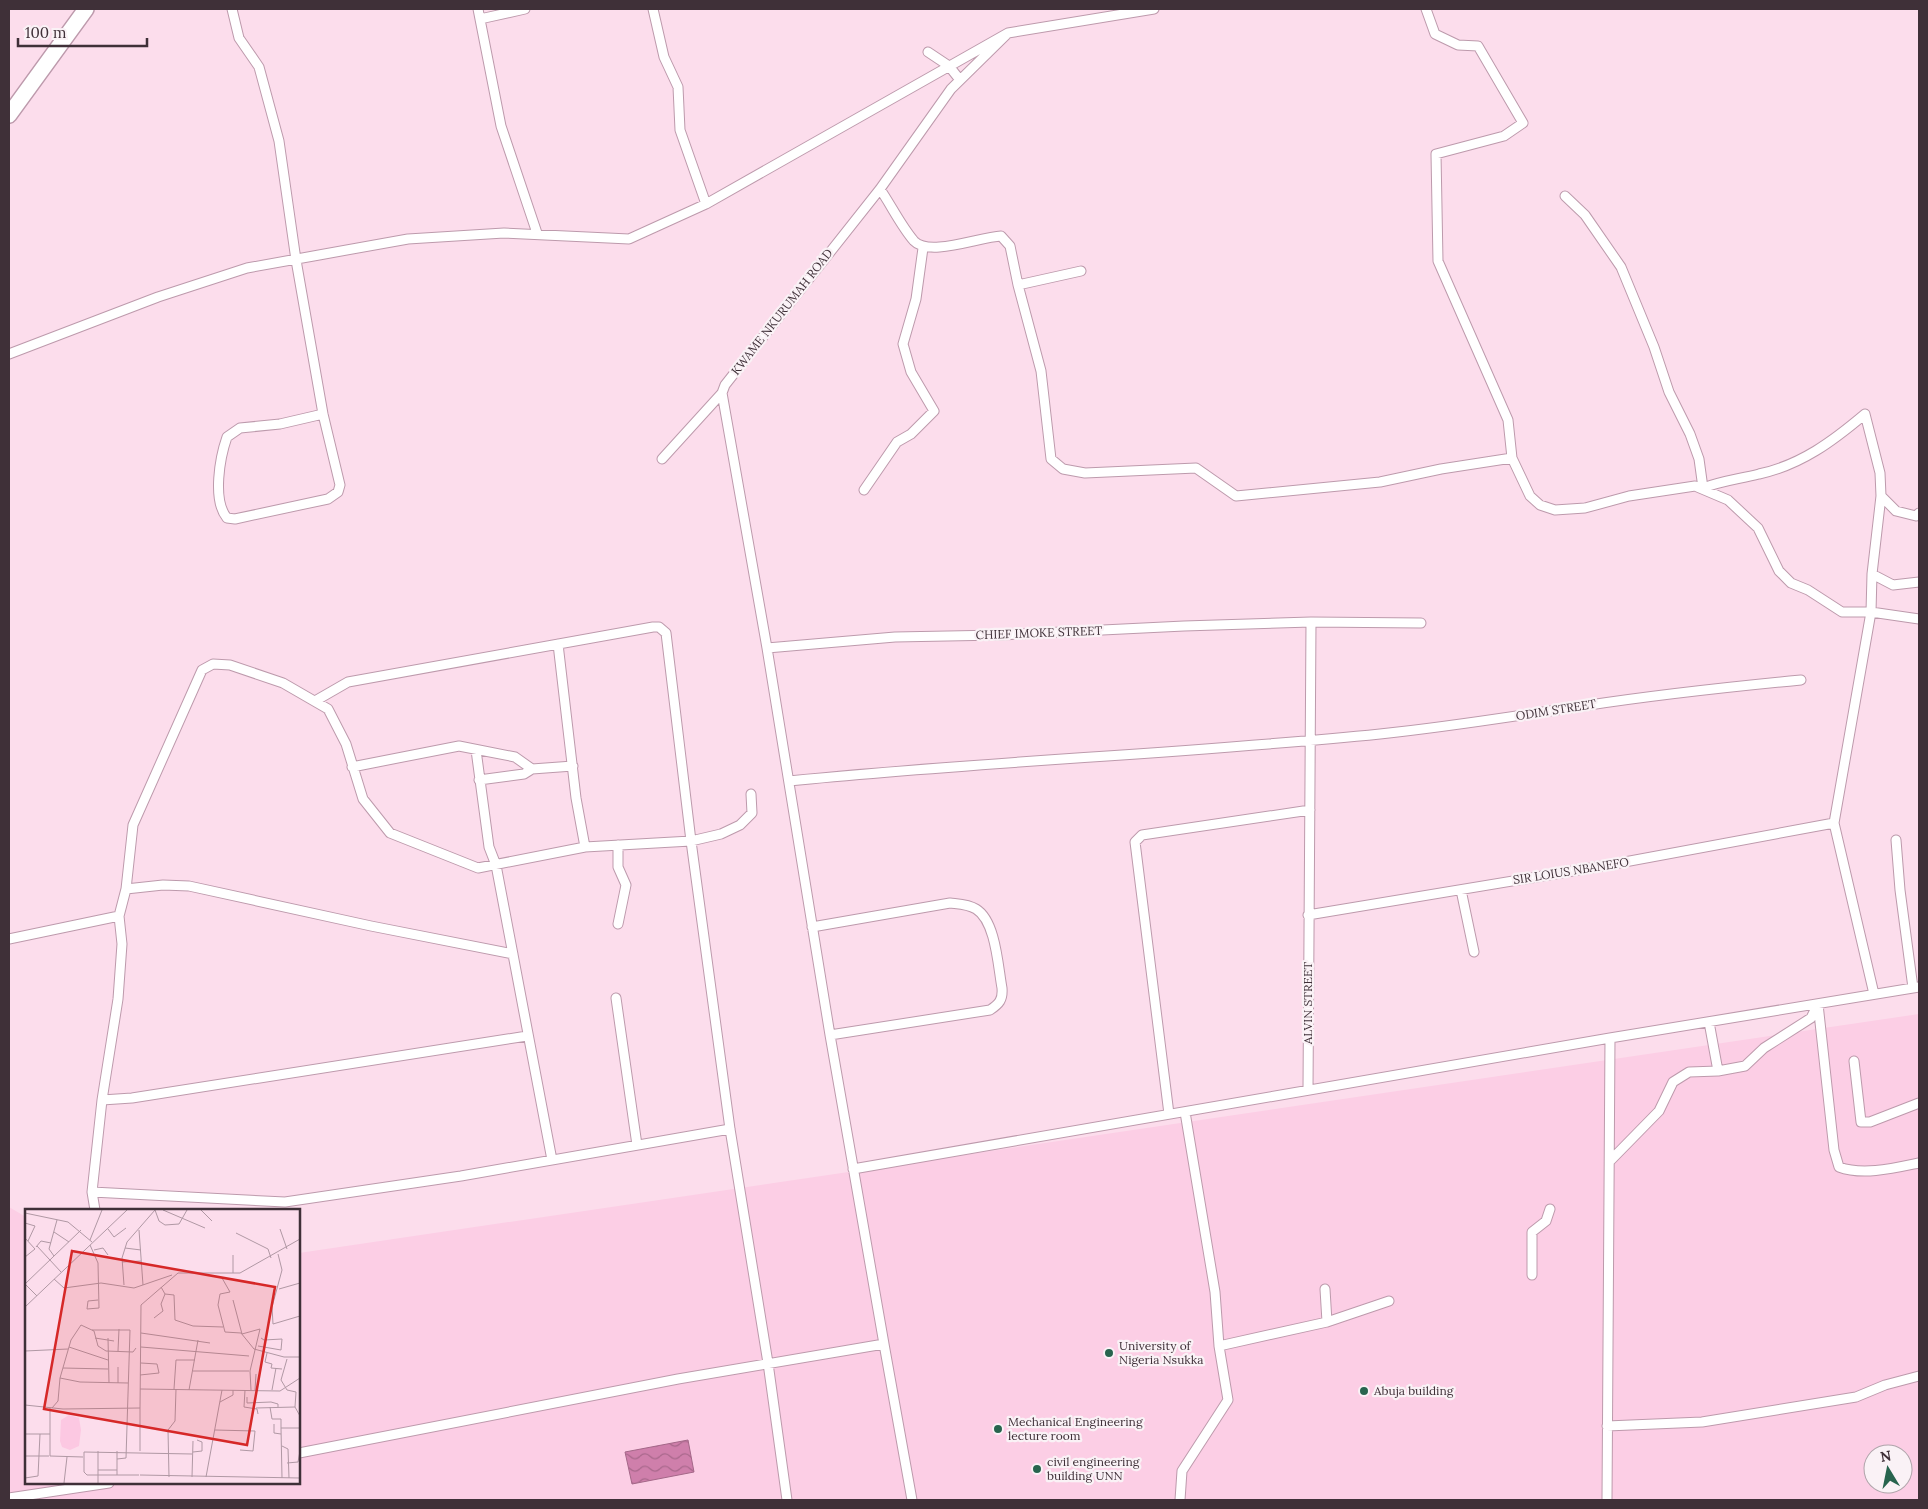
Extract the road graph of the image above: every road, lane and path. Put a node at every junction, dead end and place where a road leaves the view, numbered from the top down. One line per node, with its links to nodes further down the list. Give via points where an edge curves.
1 (86, 9): 13 (main road)
2 (232, 9): 19 (street, via 239,38 258,67 279,142)
3 (478, 9): 8 (street)
4 (525, 9): 8 (street)
5 (653, 9): 16 (street, via 664,57 678,87 680,130)
6 (1154, 9): 9 (street)
7 (1426, 9): 25 (street, via 1435,34 1458,45 1478,46 1523,123 1504,136 1436,154 1438,261 1508,420)
8 (480, 19): 17 (street, via 501,126)
9 (1008, 32): 11 (street); 12 (street, KWAME NKURUMAH ROAD)
10 (928, 52): 11 (street)
11 (948, 66): 12 (street); 16 (street)
12 (960, 80): 14 (street, KWAME NKURUMAH ROAD)
13 (9, 115)
14 (880, 189): 18 (street, via 914,242); 23 (street, KWAME NKURUMAH ROAD, via 725,385)
15 (1565, 196): 27 (street, via 1585,215 1621,267 1669,392 1690,434 1699,459)
16 (706, 204): 17 (street, via 629,239)
17 (537, 233): 19 (street, via 504,232 408,239)
18 (923, 248): 21 (street, via 1001,236 1010,246); 28 (street, via 916,299 903,344 911,372 934,411 911,434 897,442)
19 (296, 260): 22 (street, via 247,268 158,297); 24 (street)
20 (1081, 271): 21 (street)
21 (1018, 285): 25 (street, via 1041,372 1051,459 1064,469 1085,474 1196,468 1236,496 1380,482)
22 (9, 354)
23 (722, 393): 26 (street, KWAME NKURUMAH ROAD); 38 (street)
24 (323, 414): 24 (street, via 340,485 338,492 328,499 227,518 221,511 219,470 227,437 240,428 280,424)
25 (1512, 458): 27 (street, via 1530,496 1540,505 1554,510 1585,508 1682,487)
26 (662, 459)
27 (1703, 488): 29 (street, via 1760,474 1811,456 1865,414 1880,473); 33 (street, via 1728,500 1758,528 1778,571 1791,583 1842,612)
28 (864, 490)
29 (1881, 496): 30 (street, via 1896,511 1916,516); 31 (street)
30 (1919, 513)
31 (1872, 574): 32 (street, via 1893,584); 33 (street)
32 (1919, 582)
33 (1871, 612): 34 (street); 50 (street)
34 (1919, 619)
35 (1311, 622): 36 (street, CHIEF IMOKE STREET); 38 (street, CHIEF IMOKE STREET, via 895,637); 41 (street, ALVIN STREET)
36 (1421, 623)
37 (558, 644): 40 (street, via 348,682); 43 (street); 52 (street, via 653,627 659,627 666,633)
38 (768, 648): 47 (street)
39 (1801, 680): 41 (street, ODIM STREET, via 1593,704 1469,724)
40 (315, 701): 44 (street, via 328,709 338,726); 56 (street, via 283,683 230,665 213,664 202,670 133,825)
41 (1311, 741): 47 (street, ODIM STREET); 49 (street, ALVIN STREET)
42 (476, 750): 44 (street, via 459,746); 45 (street, via 515,757); 46 (street)
43 (573, 766): 45 (street); 54 (street)
44 (352, 767): 55 (street, via 363,799 396,838 478,868)
45 (532, 769): 46 (street, via 524,774)
46 (479, 780): 55 (street, via 489,847)
47 (789, 781): 61 (street)
48 (751, 794): 52 (street, via 752,813 740,825 722,834)
49 (1310, 810): 58 (street, ALVIN STREET); 79 (street, via 1142,835 1135,842)
50 (1834, 823): 57 (street, SIR LOIUS NBANEFO); 66 (street)
51 (1896, 840): 65 (street, via 1900,890)
52 (691, 841): 53 (street); 80 (street)
53 (618, 845): 54 (street); 60 (street, via 618,867 626,886)
54 (585, 847): 55 (street)
55 (496, 865): 64 (street)
56 (126, 889): 59 (street); 64 (street, via 189,886)
57 (1461, 890): 58 (street, SIR LOIUS NBANEFO); 63 (street)
58 (1308, 915): 75 (street, ALVIN STREET)
59 (120, 916): 62 (street); 76 (street, via 122,944 118,999)
60 (618, 924)
61 (812, 927): 70 (street); 70 (street, via 950,903 964,905 976,909 990,924 1002,988 999,1004 990,1010)
62 (9, 939)
63 (1474, 952)
64 (513, 954): 71 (street)
65 (1916, 988): 66 (street)
66 (1874, 994): 68 (street)
67 (616, 998): 81 (street)
68 (1818, 1004): 69 (street); 74 (street, via 1811,1018 1764,1048 1745,1066); 84 (street, via 1834,1150 1839,1167 1849,1171)
69 (1709, 1022): 72 (street); 74 (street)
70 (830, 1035): 85 (street)
71 (527, 1036): 76 (street); 82 (street)
72 (1610, 1038): 75 (street); 83 (street)
73 (1854, 1062): 77 (street, via 1860,1122 1870,1122)
74 (1718, 1071): 83 (street, via 1689,1072 1673,1082 1659,1111)
75 (1308, 1090): 78 (street)
76 (102, 1100): 86 (street)
77 (1919, 1104)
78 (1184, 1112): 79 (street); 94 (street, via 1215,1292)
79 (1170, 1114): 85 (street)
80 (730, 1129): 81 (street); 95 (street)
81 (637, 1145): 82 (street)
82 (552, 1160): 86 (street, via 285,1202)
83 (1610, 1161): 97 (street)
84 (1919, 1163)
85 (854, 1169): 93 (street)
86 (92, 1192): 87 (street)
87 (94, 1209)
88 (1550, 1209): 89 (street, via 1546,1221 1532,1232)
89 (1532, 1276)
90 (1325, 1289): 92 (street)
91 (1389, 1301): 92 (street)
92 (1327, 1322): 94 (street)
93 (884, 1344): 95 (street); 104 (street)
94 (1219, 1346): 105 (street, via 1228,1400 1182,1471)
95 (768, 1363): 98 (street); 103 (street)
96 (1919, 1376): 97 (street, via 1856,1397 1712,1421)
97 (1607, 1426): 106 (street)
98 (300, 1453)
99 (90, 1484): 100 (street)
100 (71, 1485): 101 (street)
101 (49, 1496): 102 (street)
102 (9, 1498)
103 (787, 1500)
104 (912, 1500)
105 (1180, 1500)
106 (1607, 1500)

